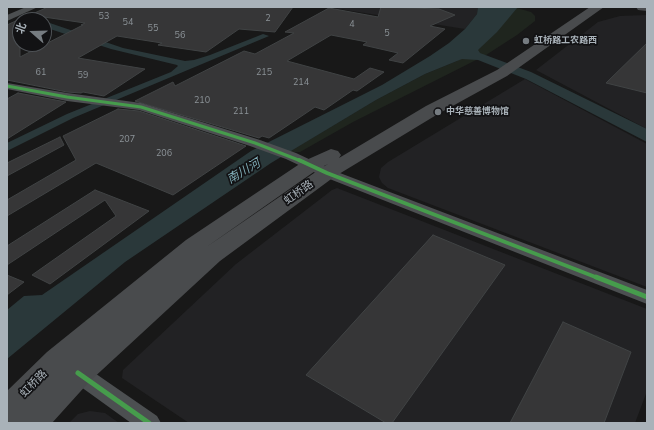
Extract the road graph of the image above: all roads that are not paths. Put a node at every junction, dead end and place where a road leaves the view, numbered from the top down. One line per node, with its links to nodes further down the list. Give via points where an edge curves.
1 (34, 7): 6 (street)
2 (575, 7): 7 (main road, 虹桥路)
3 (598, 7): 7 (main road, 虹桥路)
4 (642, 7): 5 (main road)
5 (647, 7)
6 (7, 18)
7 (503, 66): 9 (main road, 虹桥路, via 432,110)
8 (7, 86): 9 (street, via 141,108 255,143)
9 (319, 169): 10 (street); 11 (main road, 虹桥路, via 212,255); 12 (main road, 虹桥路, via 194,245 57,360)
10 (647, 297)
11 (78, 373): 13 (main road, 虹桥路); 14 (street)
12 (7, 412)
13 (32, 423)
14 (149, 423)

